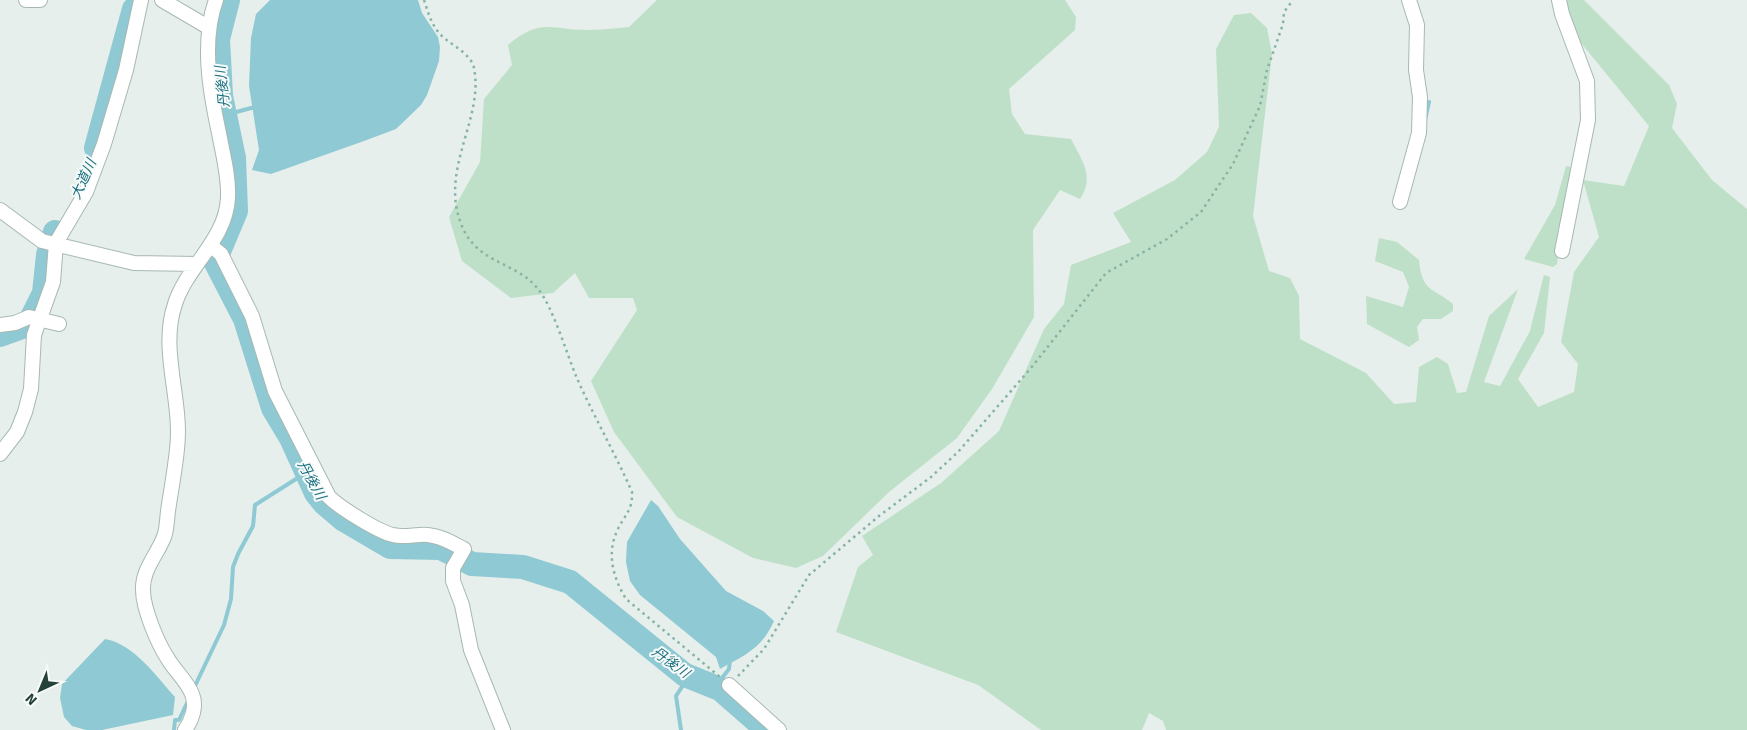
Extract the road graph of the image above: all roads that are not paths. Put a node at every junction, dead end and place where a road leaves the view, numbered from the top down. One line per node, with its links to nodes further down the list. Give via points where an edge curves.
1 (26, 0): 2 (street)
2 (40, 0)
3 (141, 0): 11 (street, via 126,70 104,144 86,192)
4 (162, 0): 8 (street)
5 (216, 0): 8 (street)
6 (1409, 0): 9 (street, via 1417,25 1416,70 1420,96 1418,133)
7 (1559, 0): 13 (street, via 1587,81 1588,120)
8 (208, 27): 12 (street, via 212,102 226,170 228,198)
9 (1400, 202)
10 (0, 210): 11 (street)
11 (52, 242): 14 (street, via 134,263); 15 (street, via 53,282)
12 (216, 250): 14 (street); 21 (street, via 252,316 276,391 329,497 337,505 390,535 428,535 464,549 453,568 453,581 462,605 471,650)
13 (1562, 251)
14 (197, 264): 20 (street, via 175,302 169,325 179,420 177,449 164,536 146,570 143,590 154,629 167,658 192,694 192,721)
15 (34, 317): 16 (street); 17 (street); 18 (street, via 31,389 17,432)
16 (59, 324)
17 (0, 325)
18 (0, 454)
19 (729, 686): 22 (street)
20 (185, 730)
21 (503, 730)
22 (779, 730)

